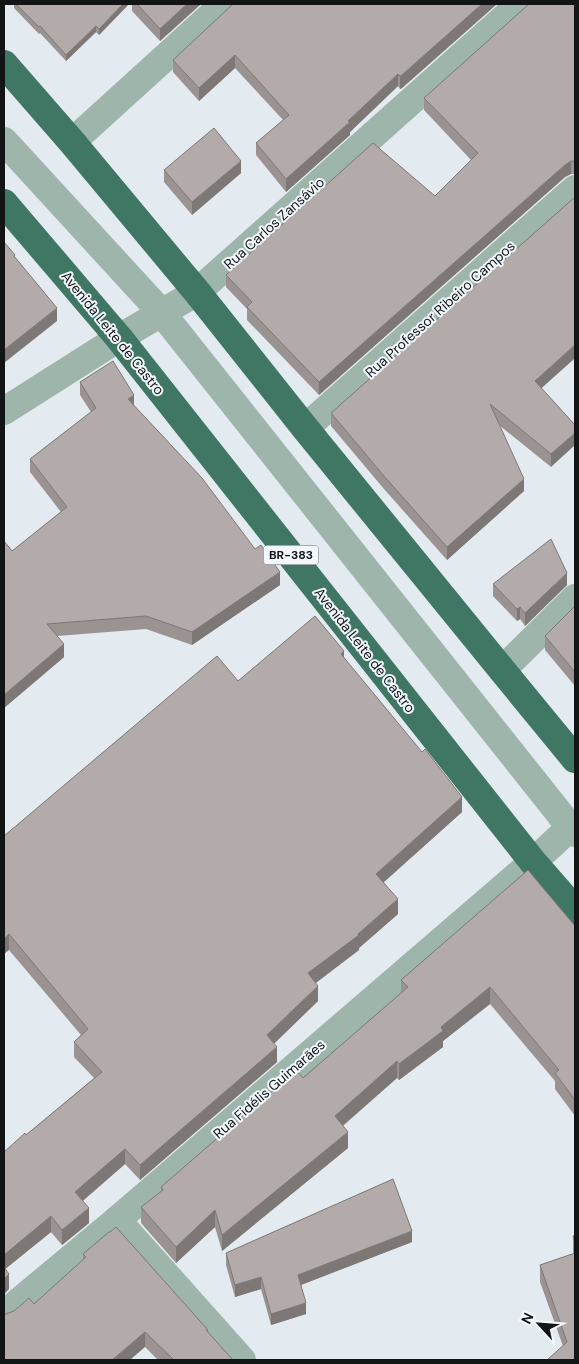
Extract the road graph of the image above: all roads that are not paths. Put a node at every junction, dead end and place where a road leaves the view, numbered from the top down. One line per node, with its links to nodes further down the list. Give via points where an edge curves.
1 (224, 4): 5 (street)
2 (520, 4): 8 (street, Rua Carlos Zansávio)
3 (4, 64): 5 (highway)
4 (4, 140): 9 (street)
5 (72, 142): 8 (highway)
6 (575, 189): 12 (street, Rua Professor Ribeiro Campos)
7 (4, 203): 10 (highway, Avenida Leite de Castro / BR-383)
8 (197, 292): 9 (street, Rua Carlos Zansávio); 12 (highway)
9 (161, 312): 10 (street, Rua Carlos Zansávio); 16 (street)
10 (119, 338): 11 (street, Rua Carlos Zansávio); 17 (highway, Avenida Leite de Castro / BR-383)
11 (4, 411)
12 (305, 428): 14 (highway)
13 (575, 598): 14 (street)
14 (502, 670): 15 (highway)
15 (575, 758)
16 (574, 828): 17 (street, Rua Fidélis Guimarães)
17 (533, 862): 18 (highway, Avenida Leite de Castro / BR-383); 19 (street, Rua Fidélis Guimarães)
18 (575, 910)
19 (117, 1220): 20 (street, Rua Fidélis Guimarães); 21 (street)
20 (4, 1314)
21 (242, 1360)

